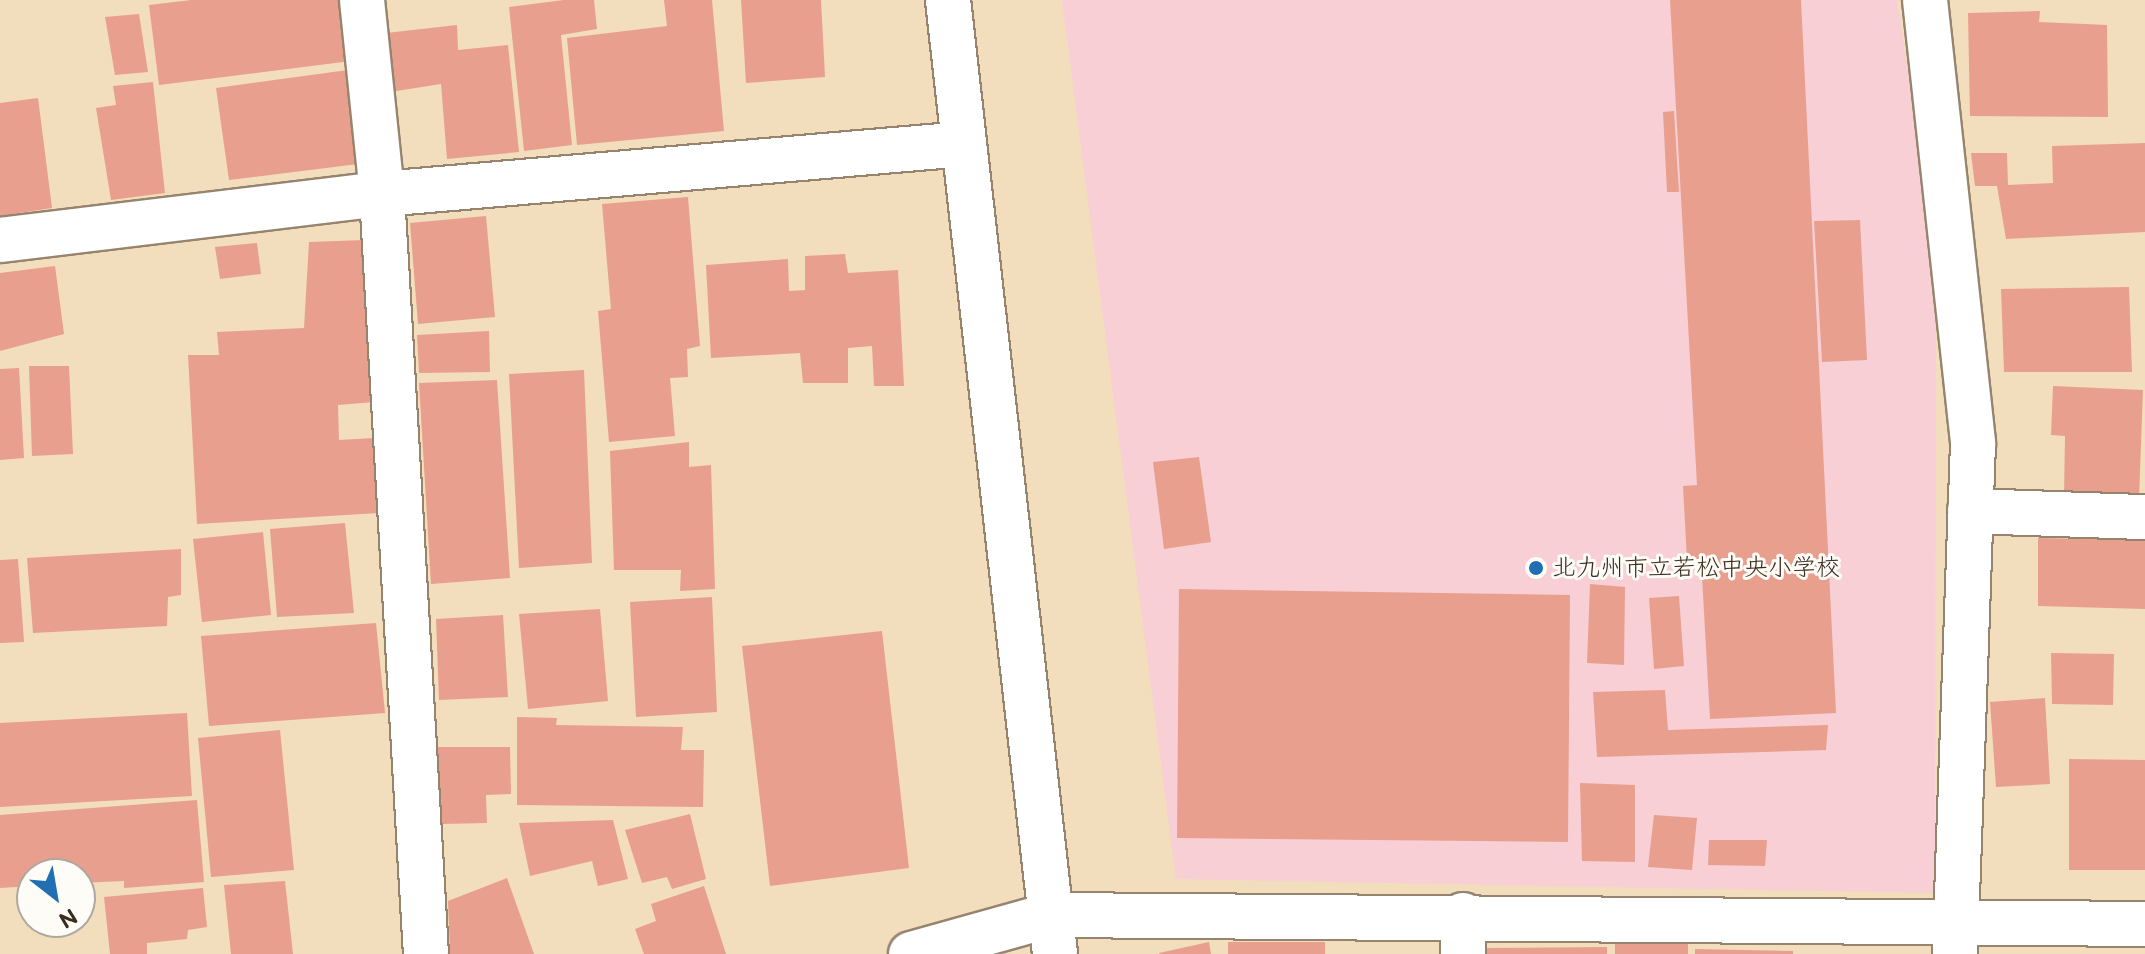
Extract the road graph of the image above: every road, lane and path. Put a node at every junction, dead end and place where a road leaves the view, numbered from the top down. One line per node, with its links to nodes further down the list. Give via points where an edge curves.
1 (362, 0): 5 (street)
2 (948, 0): 4 (street)
3 (1925, 0): 7 (street, via 1973,443)
4 (964, 144): 5 (street); 10 (street)
5 (382, 194): 6 (street); 13 (street)
6 (0, 240)
7 (1970, 511): 8 (street); 12 (street)
8 (2145, 517)
9 (2145, 924): 12 (street)
10 (1053, 934): 11 (street); 14 (street)
11 (1463, 934): 12 (street)
12 (1955, 938)
13 (426, 954)
14 (911, 954)

